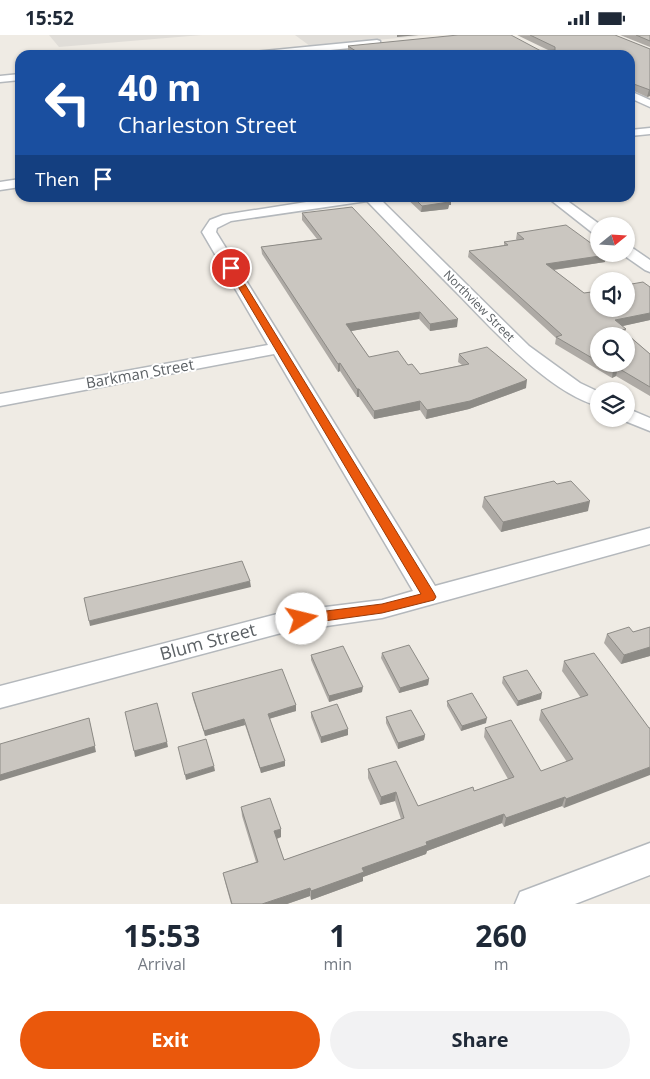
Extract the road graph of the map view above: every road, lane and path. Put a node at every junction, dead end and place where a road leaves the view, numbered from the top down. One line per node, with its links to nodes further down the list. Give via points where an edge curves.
1 (386, 43): 2 (street)
2 (320, 49): 3 (street)
3 (309, 50)
4 (15, 78): 5 (street)
5 (0, 79)
6 (635, 96): 7 (street)
7 (650, 104)
8 (650, 131): 9 (street)
9 (635, 132)
10 (15, 184): 11 (street)
11 (0, 185)
12 (334, 202): 18 (street, via 231,217 210,227 209,232)
13 (374, 202): 19 (street, Northview Street, via 523,350 558,377)
14 (560, 202): 15 (street)
15 (590, 224)
16 (635, 256): 17 (street)
17 (650, 267)
18 (280, 348): 20 (street, Barkman Street); 24 (street)
19 (590, 395)
20 (0, 400)
21 (635, 418): 22 (street)
22 (650, 425)
23 (650, 536): 24 (street, Blum Street)
24 (429, 597): 25 (street, Blum Street, via 382,609 285,622)
25 (0, 697)
26 (650, 859): 27 (street)
27 (532, 904)

